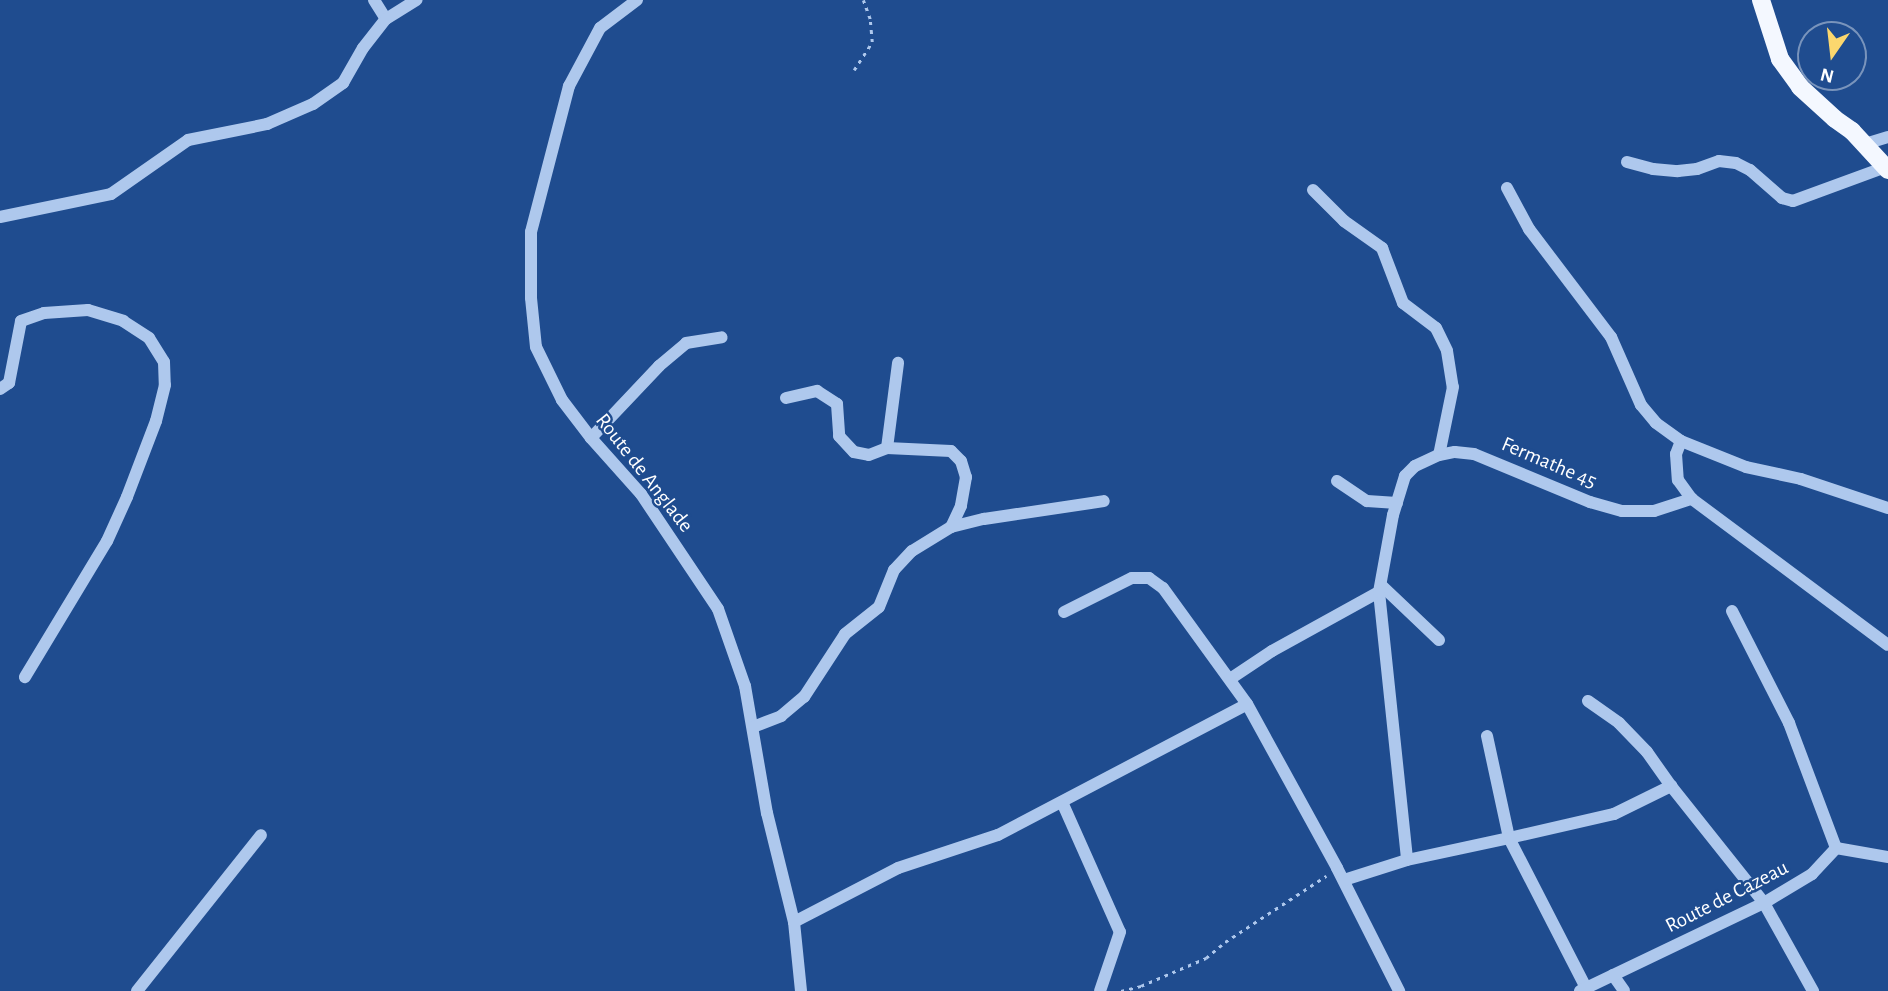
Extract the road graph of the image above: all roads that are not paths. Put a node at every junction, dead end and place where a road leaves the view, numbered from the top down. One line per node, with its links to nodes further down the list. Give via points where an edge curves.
1 (374, 0): 5 (street)
2 (415, 0): 5 (street)
3 (637, 0): 17 (street, Route de Anglade, via 600,28 569,86 531,232 536,347 562,400)
4 (1761, 0): 7 (main road, via 1780,59 1800,87)
5 (386, 19): 12 (street, via 343,83 313,104 267,124 188,140 111,194)
6 (1888, 137): 7 (street)
7 (1865, 144): 9 (main road)
8 (1627, 162): 9 (street, via 1678,171 1736,163 1782,198 1793,201)
9 (1887, 169)
10 (1507, 188): 18 (street, via 1529,229 1611,337 1641,405)
11 (1313, 190): 20 (street, via 1344,222 1382,248 1403,303 1436,328 1447,351 1453,387)
12 (0, 218)
13 (722, 337): 17 (street, via 686,343)
14 (898, 363): 19 (street)
15 (0, 389): 32 (street, via 9,383 21,321 44,313 88,310 123,321 149,338 164,362 165,384 156,421 127,497 107,541)
16 (786, 398): 19 (street, via 817,391 837,404 839,436 854,452 869,455)
17 (591, 438): 36 (street, Route de Anglade, via 642,494 718,609 745,686)
18 (1681, 441): 22 (street, via 1676,454 1678,480); 25 (street, via 1746,467)
19 (887, 448): 26 (street, via 951,451 961,461 966,477 961,506)
20 (1439, 455): 22 (street, Fermathe 45, via 1474,454 1622,511 1654,511); 24 (street, Fermathe 45, via 1405,476)
21 (1337, 481): 24 (street, via 1367,501)
22 (1692, 499): 31 (street)
23 (1104, 501): 26 (street)
24 (1397, 503): 27 (street, Fermathe 45)
25 (1888, 509)
26 (951, 527): 36 (street, via 912,551 894,570 879,607 845,635 804,697 781,716)
27 (1380, 589): 30 (street); 33 (street); 44 (street, Fermathe 45)
28 (1732, 611): 42 (street, via 1789,723)
29 (1064, 612): 33 (street, via 1132,578 1149,578 1163,588)
30 (1439, 640)
31 (1888, 645)
32 (25, 677)
33 (1230, 679): 35 (street)
34 (1588, 701): 38 (street, via 1619,723)
35 (1247, 704): 39 (street); 45 (street)
36 (753, 727): 47 (street, Route de Anglade, via 767,813)
37 (1487, 736): 41 (street)
38 (1671, 786): 41 (street, via 1614,814); 46 (street)
39 (1062, 802): 47 (street, via 998,835 898,868); 52 (street, via 1120,932)
40 (261, 835): 50 (street)
41 (1509, 838): 44 (street); 49 (street)
42 (1836, 848): 43 (street); 46 (street, Route de Cazeau, via 1812,874)
43 (1888, 858)
44 (1407, 860): 45 (street)
45 (1344, 880): 53 (street)
46 (1764, 903): 48 (street, Route de Cazeau); 55 (street)
47 (794, 922): 51 (street, Route de Anglade)
48 (1614, 975): 49 (street, Route de Cazeau); 54 (street)
49 (1583, 989)
50 (137, 991)
51 (801, 991)
52 (1100, 991)
53 (1399, 991)
54 (1625, 991)
55 (1813, 991)

